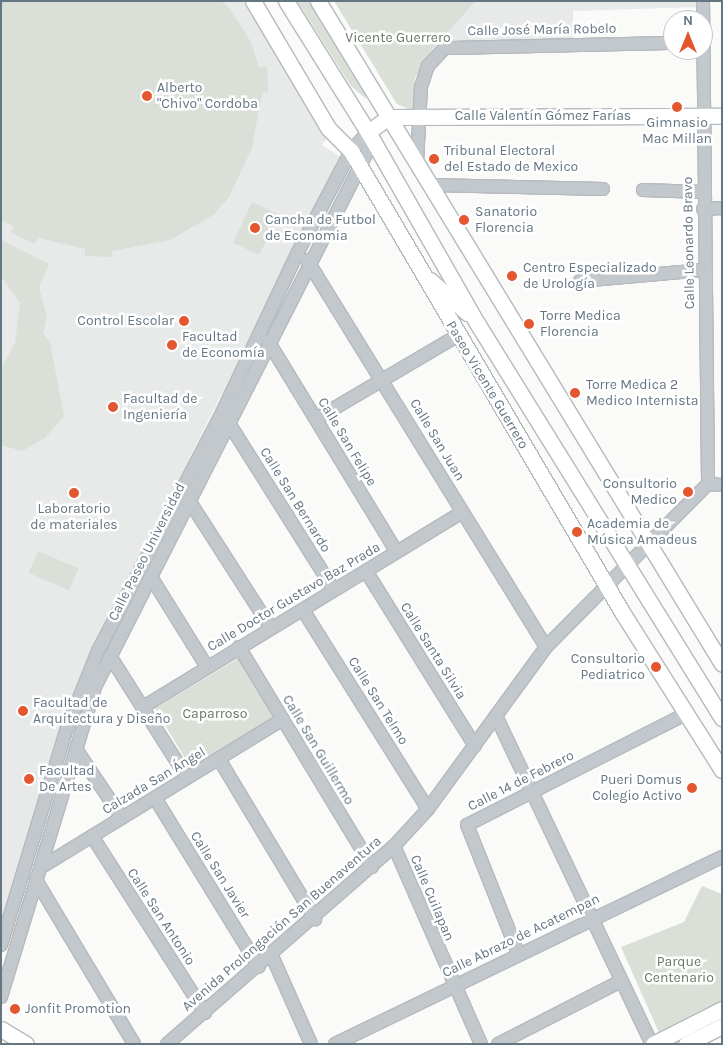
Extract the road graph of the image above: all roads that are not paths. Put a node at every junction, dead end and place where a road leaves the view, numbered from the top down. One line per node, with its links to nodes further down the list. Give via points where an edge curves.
1 (253, 1): 11 (main road, Paseo Vicente Guerrero, via 328,128)
2 (286, 1): 10 (main road, Paseo Vicente Guerrero)
3 (318, 1): 9 (main road)
4 (663, 43): 6 (street, Calle José María Robelo, via 450,46 424,73)
5 (703, 60): 7 (street, Calle Leonardo Bravo)
6 (419, 116): 7 (main road, Calle Valentín Gómez Farías); 9 (main road, Calle Valentín Gómez Farías); 12 (street, Calle José María Robelo)
7 (704, 116): 8 (main road, Calle Valentín Gómez Farías); 17 (street, Calle Leonardo Bravo)
8 (722, 116)
9 (389, 117): 10 (main road); 12 (main road)
10 (371, 137): 11 (street, Calle Paseo Universidad); 13 (street, Calle Paseo Universidad); 25 (main road, Paseo Vicente Guerrero)
11 (351, 151): 13 (main road, Paseo Vicente Guerrero); 20 (street, Calle Paseo Universidad)
12 (417, 163): 14 (main road)
13 (360, 169): 21 (street, Calle Paseo Universidad); 22 (main road, Paseo Vicente Guerrero)
14 (431, 185): 15 (street); 36 (main road)
15 (603, 189)
16 (643, 190): 17 (street)
17 (703, 192): 19 (street, Calle Leonardo Bravo)
18 (722, 208): 19 (street)
19 (703, 209): 23 (street, Calle Leonardo Bravo)
20 (298, 252): 21 (street, Calle San Juan); 27 (street, Calle Paseo Universidad)
21 (311, 264): 28 (street, Calle Paseo Universidad); 29 (street, Calle San Juan)
22 (420, 270): 25 (main road); 26 (main road, Paseo Vicente Guerrero)
23 (704, 270): 24 (street); 32 (street, Calle Leonardo Bravo)
24 (580, 280)
25 (477, 322): 38 (main road, Paseo Vicente Guerrero)
26 (457, 336): 29 (street); 41 (main road, Paseo Vicente Guerrero)
27 (255, 340): 28 (street); 31 (street, Calle Paseo Universidad)
28 (270, 348): 30 (street, Calle San Felipe); 31 (street, Calle Paseo Universidad)
29 (384, 380): 30 (street); 35 (street, Calle San Juan)
30 (316, 419): 37 (street, Calle San Felipe)
31 (225, 422): 34 (street, Calle Paseo Universidad); 42 (street, Calle San Bernardo); 70 (street, Calle Paseo Universidad, via 77,700)
32 (708, 484): 33 (street); 36 (street, Avenida Prolongación San Buenaventura)
33 (722, 485)
34 (190, 502): 40 (street, Calle Paseo Universidad); 44 (street)
35 (462, 512): 37 (street, Calle Doctor Gustavo Baz Prada); 46 (street, Calle San Juan)
36 (646, 546): 38 (street, Avenida Prolongación San Buenaventura); 48 (main road)
37 (397, 552): 39 (street, Calle Doctor Gustavo Baz Prada)
38 (627, 564): 41 (street, Avenida Prolongación San Buenaventura); 53 (main road, Paseo Vicente Guerrero)
39 (366, 571): 42 (street, Calle Doctor Gustavo Baz Prada); 55 (street, Calle Santa Silvia)
40 (151, 577): 47 (street, Calle Paseo Universidad); 49 (street)
41 (606, 584): 46 (street, Avenida Prolongación San Buenaventura); 51 (main road, Paseo Vicente Guerrero)
42 (334, 590): 43 (street, Calle Doctor Gustavo Baz Prada)
43 (304, 610): 44 (street, Calle Doctor Gustavo Baz Prada); 62 (street, Calle San Telmo)
44 (271, 628): 45 (street, Calle Doctor Gustavo Baz Prada)
45 (239, 647): 49 (street, Calle Doctor Gustavo Baz Prada); 54 (street, Calle San Guillermo)
46 (546, 647): 52 (street, Avenida Prolongación San Buenaventura)
47 (110, 656): 50 (street); 68 (street, Calle Paseo Universidad, via 86,709)
48 (722, 664)
49 (207, 667): 50 (street, Calle Doctor Gustavo Baz Prada)
50 (143, 707): 59 (street)
51 (686, 714): 58 (main road, Paseo Vicente Guerrero); 60 (street, Calle 14 de Febrero)
52 (496, 716): 55 (street, Avenida Prolongación San Buenaventura); 60 (street)
53 (722, 718)
54 (282, 719): 57 (street, Calzada San Ángel); 67 (street, Calle San Guillermo)
55 (475, 746): 62 (street, Avenida Prolongación San Buenaventura)
56 (78, 752): 63 (street)
57 (218, 759): 59 (street, Calzada San Ángel); 71 (street)
58 (722, 770)
59 (187, 778): 61 (street, Calzada San Ángel)
60 (531, 792): 69 (street); 75 (street, Calle 14 de Febrero, via 466,828)
61 (155, 798): 63 (street, Calzada San Ángel); 77 (street, Calle San Javier)
62 (428, 809): 65 (street, Avenida Prolongación San Buenaventura)
63 (122, 818): 64 (street, Calzada San Ángel)
64 (92, 836): 68 (street, Calzada San Ángel); 82 (street, Calle San Antonio)
65 (394, 846): 67 (street, Avenida Prolongación San Buenaventura); 79 (street, Calle Cuilapan)
66 (722, 857): 69 (street, Calle Abrazo de Acatempan)
67 (372, 867): 71 (street, Avenida Prolongación San Buenaventura)
68 (38, 874): 72 (street, Calle Paseo Universidad); 86 (street)
69 (593, 917): 75 (street, Calle Abrazo de Acatempan); 78 (street)
70 (10, 918): 72 (street); 73 (street, Calle Paseo Universidad)
71 (315, 918): 76 (street, Avenida Prolongación San Buenaventura)
72 (24, 922): 74 (street, Calle Paseo Universidad)
73 (1, 944): 74 (street)
74 (16, 947): 80 (street, Calle Paseo Universidad)
75 (518, 954): 79 (street, Calle Abrazo de Acatempan)
76 (272, 956): 77 (street, Avenida Prolongación San Buenaventura); 88 (street)
77 (259, 967): 82 (street, Avenida Prolongación San Buenaventura)
78 (621, 981): 91 (street); 92 (street)
79 (454, 986): 89 (street, Calle Abrazo de Acatempan); 90 (street, Calle Cuilapan)
80 (1, 997)
81 (722, 1009): 92 (main road)
82 (205, 1013): 87 (street, Avenida Prolongación San Buenaventura)
83 (722, 1026): 93 (main road)
84 (1, 1029): 85 (main road)
85 (26, 1044)
86 (134, 1044)
87 (167, 1044)
88 (311, 1044)
89 (336, 1044)
90 (481, 1044)
91 (498, 1044)
92 (652, 1044)
93 (686, 1044)

